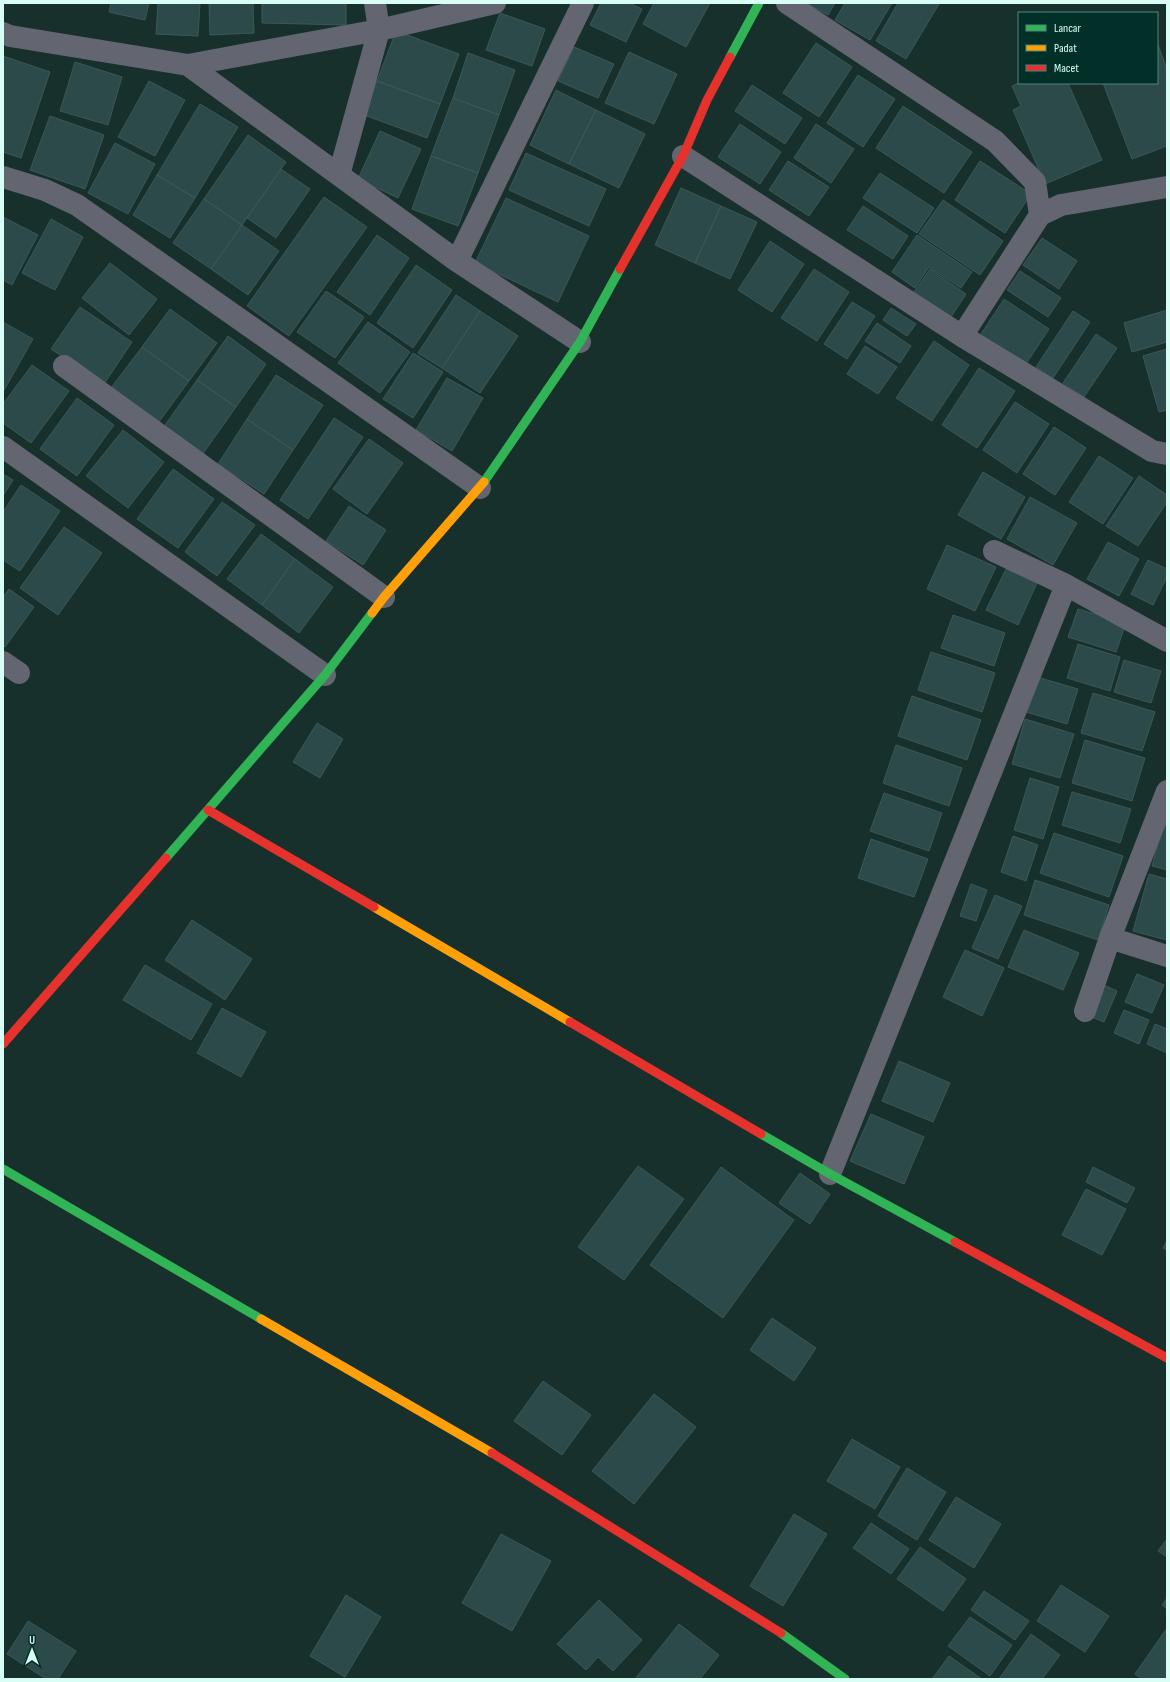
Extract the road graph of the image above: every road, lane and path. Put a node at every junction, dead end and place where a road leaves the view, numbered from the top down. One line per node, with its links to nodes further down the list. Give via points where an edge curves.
1 (375, 3): 6 (street)
2 (495, 3): 6 (street)
3 (582, 3): 14 (street)
4 (759, 3): 9 (street, via 707,100)
5 (787, 3): 13 (street, via 995,141 1034,182)
6 (379, 30): 8 (street); 10 (street)
7 (3, 33): 8 (street)
8 (188, 65): 10 (street)
9 (683, 156): 15 (street); 16 (street)
10 (339, 175): 14 (street)
11 (3, 177): 20 (street, via 45,190 77,205)
12 (1167, 187): 13 (street, via 1061,205)
13 (1040, 215): 15 (street)
14 (457, 261): 16 (street)
15 (962, 336): 19 (street, via 1152,451)
16 (580, 342): 20 (street)
17 (64, 366): 23 (street)
18 (3, 447): 25 (street)
19 (1167, 454)
20 (480, 488): 23 (street)
21 (994, 551): 22 (street)
22 (1066, 585): 24 (street); 33 (street)
23 (384, 597): 25 (street)
24 (1167, 641)
25 (325, 675): 27 (street)
26 (1167, 791): 28 (street)
27 (208, 810): 31 (street); 33 (street)
28 (1110, 938): 29 (street); 30 (street)
29 (1167, 956)
30 (1085, 1011)
31 (3, 1044)
32 (3, 1169): 35 (street, via 516,1467 771,1625)
33 (830, 1174): 34 (street)
34 (1167, 1358)
35 (845, 1679)

